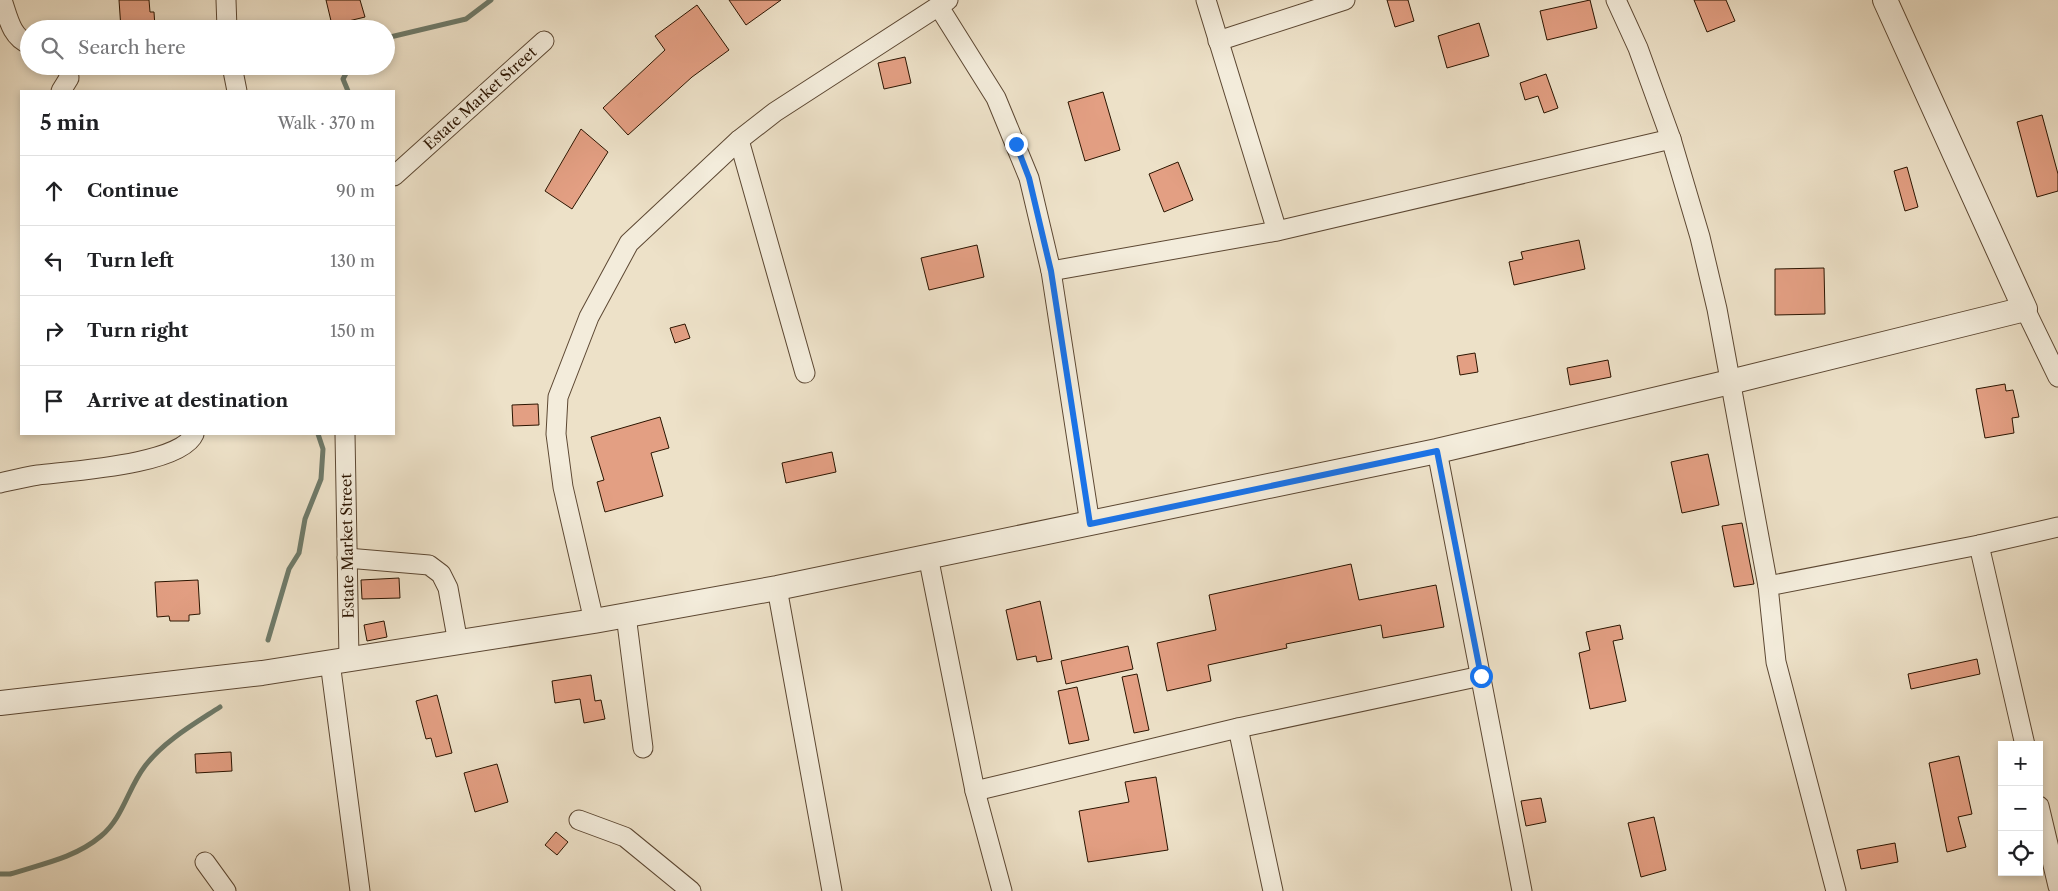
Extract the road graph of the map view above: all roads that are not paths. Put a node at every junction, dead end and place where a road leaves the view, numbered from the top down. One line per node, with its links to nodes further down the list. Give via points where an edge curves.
1 (2, 0): 9 (street, via 14,34)
2 (226, 0): 8 (street)
3 (1206, 0): 11 (street)
4 (1344, 0): 11 (street)
5 (1616, 0): 16 (street, via 1638,48)
6 (1885, 0): 21 (street)
7 (943, 4): 17 (street, via 775,112); 20 (street, via 1000,105 1029,178)
8 (227, 20)
9 (20, 41)
10 (544, 41): 18 (street, Estate Market Street)
11 (1218, 41): 19 (street)
12 (69, 75): 14 (street)
13 (234, 75): 15 (street)
14 (62, 90)
15 (237, 90)
16 (1671, 139): 19 (street); 24 (street, via 1700,236)
17 (738, 140): 22 (street); 37 (street, via 629,243 589,317 558,397 556,434 563,486)
18 (395, 175)
19 (1277, 231): 20 (street)
20 (1051, 271): 29 (street)
21 (2025, 309): 23 (street); 24 (street)
22 (805, 373)
23 (2058, 377)
24 (1730, 382): 27 (street); 34 (street)
25 (194, 435): 28 (street, via 180,448 153,458)
26 (345, 435): 33 (street, Estate Market Street)
27 (1437, 451): 29 (street); 40 (street)
28 (0, 483)
29 (1090, 524): 32 (street)
30 (2058, 527): 31 (street)
31 (1978, 545): 34 (street); 43 (street)
32 (928, 556): 35 (street); 45 (street)
33 (347, 558): 38 (street, via 429,565 441,574 448,588); 39 (street, Estate Market Street)
34 (1768, 586): 57 (street, via 1776,662)
35 (777, 588): 36 (street); 53 (street)
36 (626, 615): 37 (street); 44 (street)
37 (594, 621): 38 (street)
38 (458, 643): 39 (street)
39 (340, 660): 41 (street, via 210,680); 51 (street, Estate Market Street)
40 (1481, 676): 42 (street); 56 (street)
41 (0, 703)
42 (1238, 728): 45 (street); 55 (street)
43 (2024, 741)
44 (643, 748)
45 (975, 792): 54 (street)
46 (579, 820): 52 (street, via 625,837)
47 (2043, 823): 49 (street)
48 (204, 862): 50 (street)
49 (2058, 886)
50 (226, 891)
51 (360, 891)
52 (691, 891)
53 (832, 891)
54 (1002, 891)
55 (1273, 891)
56 (1522, 891)
57 (1836, 891)

